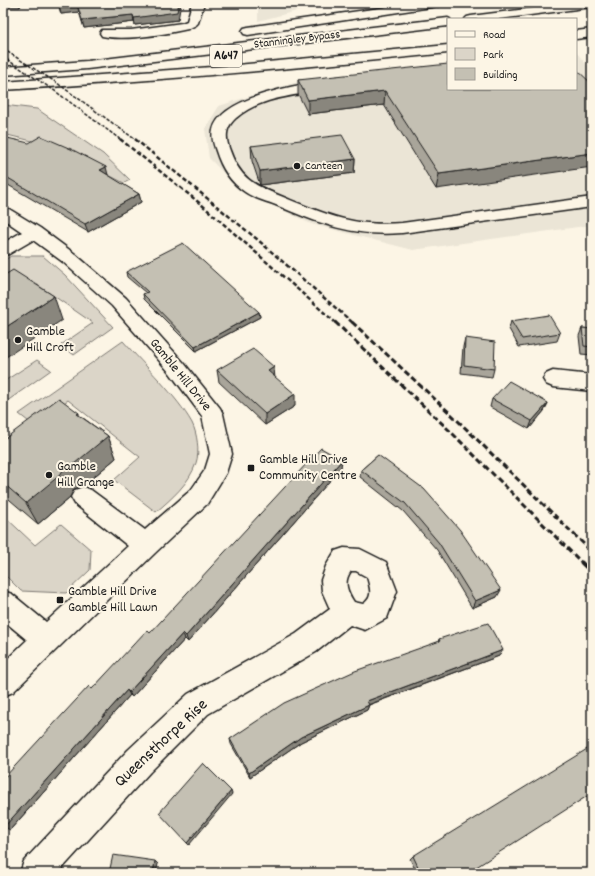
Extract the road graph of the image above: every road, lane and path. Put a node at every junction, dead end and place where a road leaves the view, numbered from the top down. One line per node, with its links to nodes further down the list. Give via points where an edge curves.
1 (198, 3): 9 (main road, via 192,23 184,26 131,34)
2 (438, 3): 10 (main road, A647)
3 (592, 4): 5 (main road)
4 (592, 13): 6 (main road)
5 (479, 18)
6 (547, 18)
7 (447, 22): 16 (main road, Stanningley Bypass / A647, via 94,64)
8 (447, 30): 17 (main road, Stanningley Bypass / A647)
9 (106, 33)
10 (234, 33)
11 (592, 33): 12 (main road)
12 (577, 35)
13 (155, 45): 15 (main road)
14 (447, 50): 19 (main road, A647, via 153,77)
15 (3, 65)
16 (3, 72)
17 (3, 79)
18 (346, 83): 20 (main road, via 299,88 255,102 235,113 222,125 219,138 224,155 233,171 251,189 315,217 370,229 402,228)
19 (3, 86)
20 (592, 202)
21 (3, 212): 22 (main road, Gamble Hill Drive)
22 (34, 232): 23 (main road); 27 (main road, Gamble Hill Drive, via 80,267 119,302 177,368 212,414 221,454 215,473 199,497)
23 (3, 250)
24 (553, 378): 25 (main road)
25 (592, 383)
26 (83, 497): 27 (main road)
27 (146, 545): 30 (main road, Gamble Hill Drive)
28 (3, 603): 30 (main road)
29 (346, 612): 32 (main road, Queensthorpe Rise, via 306,643 198,704 139,761)
30 (47, 640): 31 (main road, Gamble Hill Drive)
31 (3, 682)
32 (36, 873)

